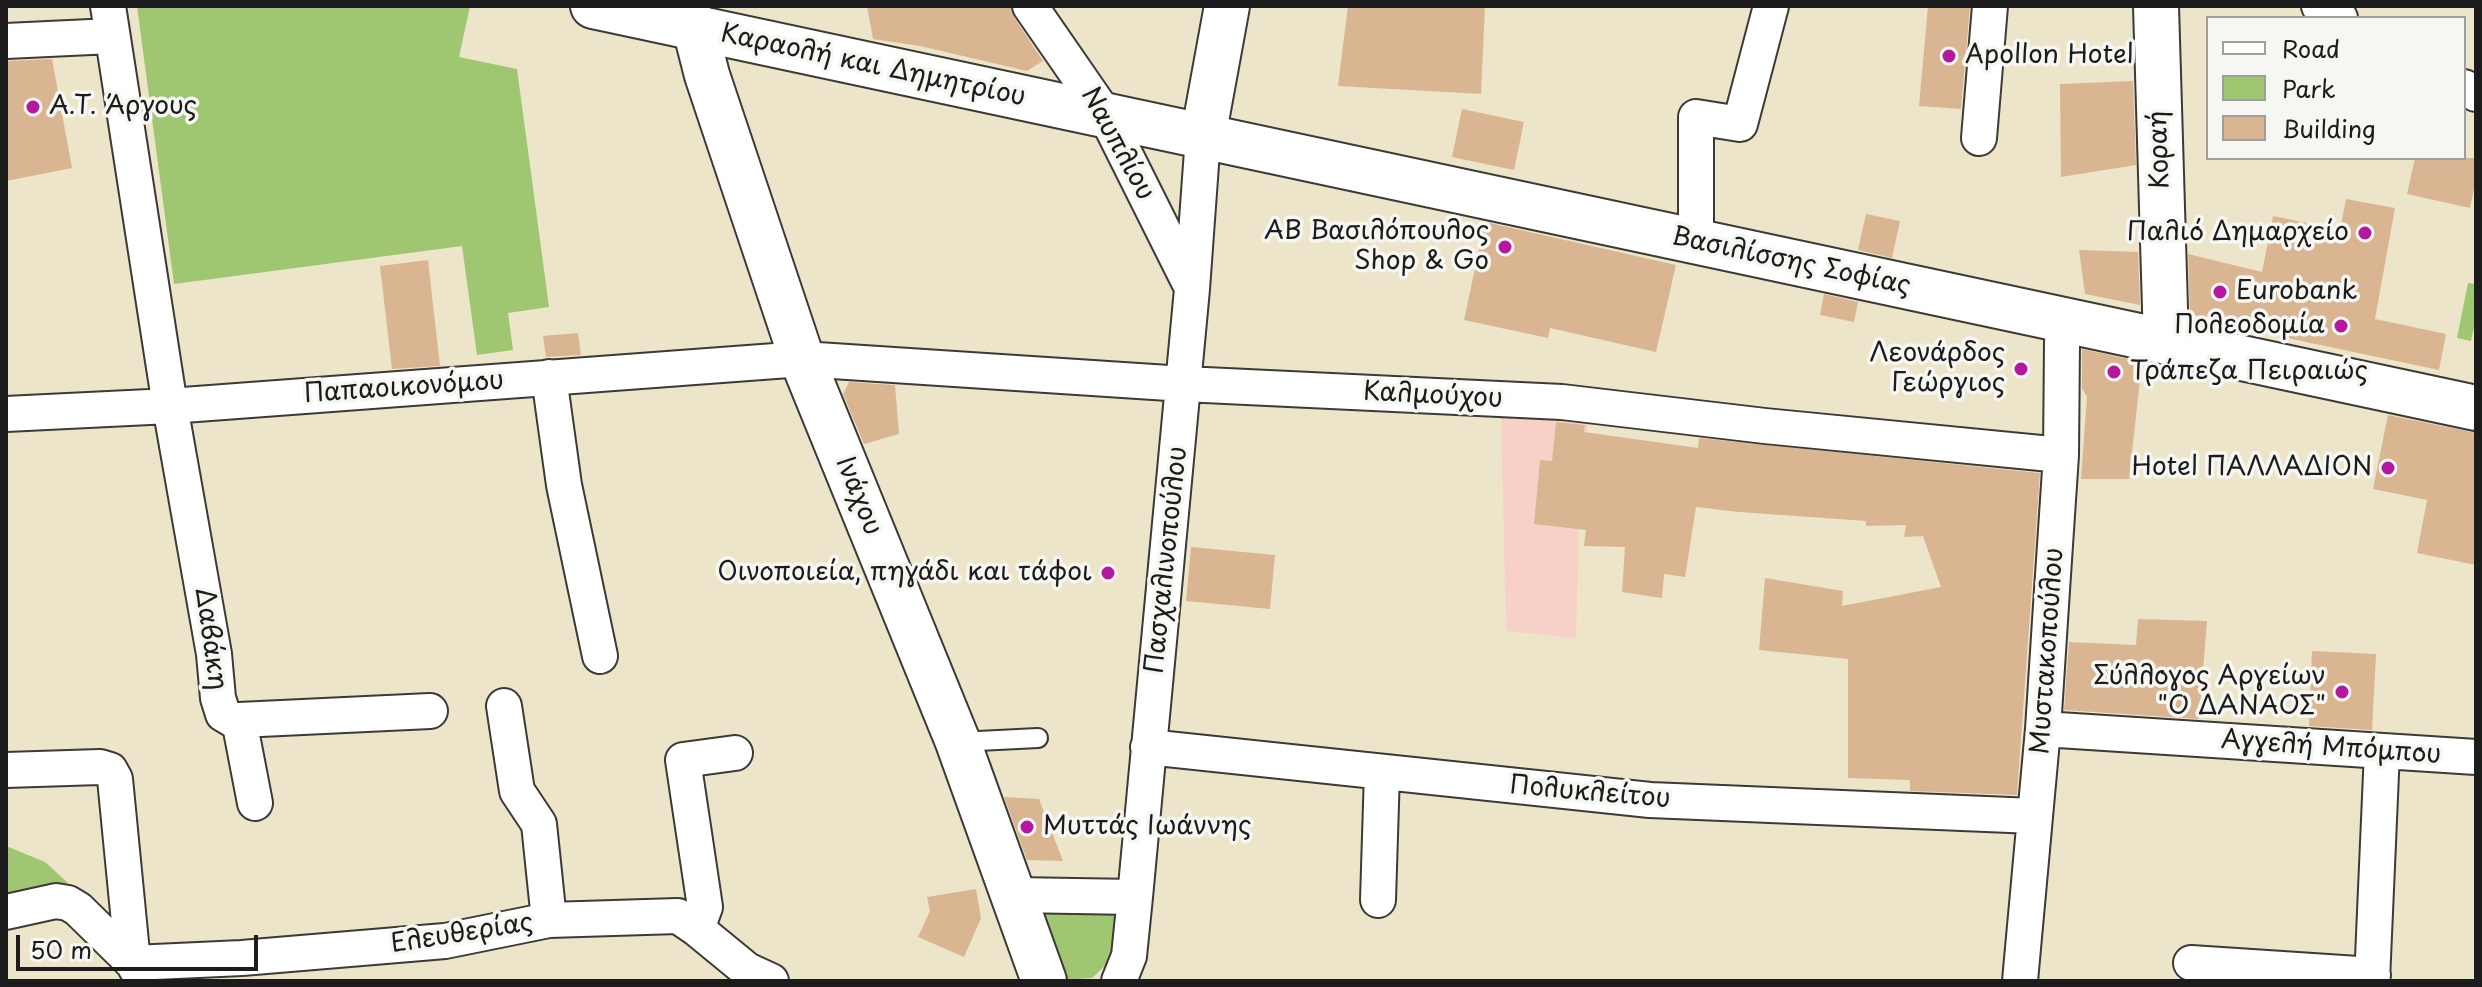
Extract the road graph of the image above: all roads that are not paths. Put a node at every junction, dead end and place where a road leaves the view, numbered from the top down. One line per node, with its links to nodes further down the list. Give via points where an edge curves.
1 (593, 6): 9 (main road, Καραολή και Δημητρίου)
2 (1030, 6): 12 (street, Ναυπλίου)
3 (1227, 6): 13 (main road)
4 (1771, 6): 15 (street, via 1740,124 1696,117)
5 (1990, 6): 14 (street)
6 (2156, 6): 18 (main road, Κοραή)
7 (2319, 6): 8 (street)
8 (2336, 16)
9 (689, 17): 12 (main road, Καραολή και Δημητρίου); 19 (main road, Ινάχου)
10 (110, 21): 11 (street); 22 (street)
11 (6, 41)
12 (1106, 116): 13 (main road, Βασιλίσσης Σοφίας); 16 (street, Ναυπλίου)
13 (1203, 137): 15 (main road, Βασιλίσσης Σοφίας); 16 (street, Πασχαλινοπούλου)
14 (1979, 138)
15 (1696, 242): 17 (main road, Βασιλίσσης Σοφίας)
16 (1192, 289): 21 (street, Πασχαλινοπούλου)
17 (2065, 321): 18 (main road, Βασιλίσσης Σοφίας); 25 (street, Μυστακοπούλου)
18 (2166, 342): 23 (main road, Βασιλίσσης Σοφίας)
19 (802, 359): 20 (street, Παπαοικονόμου); 21 (street, Καλμούχου); 32 (main road, Ινάχου)
20 (549, 377): 22 (street, Παπαοικονόμου); 26 (street, via 564,485)
21 (1184, 384): 25 (street, Καλμούχου, via 1562,402); 33 (street, Πασχαλινοπούλου)
22 (170, 406): 24 (street, Παπαοικονόμου); 29 (street, Δαβάκη, via 218,698 223,714)
23 (2476, 408)
24 (6, 414)
25 (2061, 455): 30 (street, Μυστακοπούλου)
26 (600, 656)
27 (504, 706): 45 (street, via 517,791 539,824)
28 (430, 711): 29 (street, Δαβάκη)
29 (239, 720): 39 (street)
30 (2043, 729): 34 (street, Αγγελή Μπόμπου); 40 (street, Μυστακοπούλου)
31 (1038, 738): 32 (lane)
32 (958, 742): 41 (main road, Ινάχου)
33 (1148, 747): 38 (street, Πολυκλείτου); 42 (street, Πασχαλινοπούλου)
34 (2382, 751): 36 (street, Αγγελή Μπόμπου); 50 (street)
35 (735, 753): 46 (street, via 683,760 705,907)
36 (2476, 757)
37 (6, 770): 48 (street, via 110,770)
38 (1382, 772): 40 (street, Πολυκλείτου, via 1650,800); 43 (street)
39 (255, 803)
40 (2034, 816): 53 (street, Μυστακοπούλου)
41 (1014, 895): 42 (street); 51 (main road, Ινάχου)
42 (1135, 897): 52 (street, Πασχαλινοπούλου, via 1129,956)
43 (1378, 900)
44 (6, 912): 48 (street, via 68,903)
45 (549, 920): 46 (street, Ελευθερίας, via 678,916); 48 (street, Ελευθερίας, via 445,941)
46 (697, 929): 49 (street, Ελευθερίας)
47 (2191, 963): 50 (street)
48 (138, 972)
49 (753, 977)
50 (2372, 978)
51 (1044, 981)
52 (1119, 981)
53 (2020, 981)

